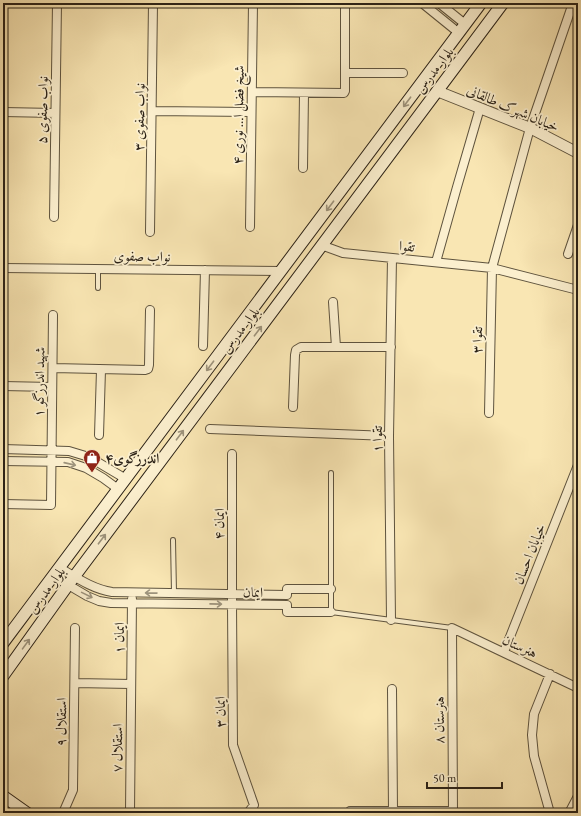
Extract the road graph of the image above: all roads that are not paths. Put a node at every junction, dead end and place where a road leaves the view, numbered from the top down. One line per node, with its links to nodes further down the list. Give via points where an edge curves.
1 (56, 3): 20 (street, نواب صفوی ۵)
2 (153, 3): 17 (street, نواب صفوی ۳)
3 (253, 3): 14 (street, شیخ فضل ا... نوری ۴)
4 (345, 3): 11 (street)
5 (422, 3): 10 (street)
6 (438, 3): 10 (street)
7 (481, 3): 10 (main road, بلوار مدرس)
8 (503, 3): 13 (main road, بلوار مدرس)
9 (573, 3): 21 (street, تقوا ۳)
10 (462, 29): 36 (main road, بلوار مدرس, one-way to 36)
11 (345, 73): 12 (street); 15 (street, via 344,93)
12 (403, 73)
13 (437, 91): 16 (street, خیابان شهرک طالقانی); 28 (main road, بلوار مدرس)
14 (252, 92): 15 (street); 19 (street, شیخ فضل ا... نوری ۴)
15 (304, 93): 23 (street)
16 (480, 108): 21 (street, خیابان شهرک طالقانی); 31 (street)
17 (152, 111): 19 (street); 27 (street, نواب صفوی ۳)
18 (3, 112): 20 (street)
19 (251, 112): 26 (street, شیخ فضل ا... نوری ۴)
20 (55, 113): 24 (street, نواب صفوی ۵)
21 (530, 128): 22 (street, خیابان شهرک طالقانی); 33 (street, تقوا ۳)
22 (578, 153)
23 (303, 168)
24 (54, 217)
25 (578, 225): 29 (street)
26 (250, 228)
27 (150, 232)
28 (322, 245): 30 (street, تقوا, via 344,253); 66 (main road, بلوار مدرس, one-way to 28)
29 (568, 254)
30 (392, 258): 31 (street, تقوا); 44 (street, تقوا ۱)
31 (436, 262): 33 (street, تقوا)
32 (3, 268): 34 (street, نواب صفوی)
33 (492, 268): 38 (street, تقوا); 50 (street, تقوا ۳)
34 (98, 269): 35 (street, نواب صفوی); 37 (lane)
35 (205, 270): 36 (street, نواب صفوی); 42 (street)
36 (281, 271): 61 (main road, بلوار مدرس, one-way to 61)
37 (98, 288)
38 (578, 290)
39 (333, 302): 43 (street)
40 (150, 310): 46 (street, via 148,369)
41 (53, 314): 45 (street, شهید اندرزگو ۱)
42 (202, 346)
43 (336, 347): 44 (street); 49 (street, via 301,347 296,350)
44 (391, 347): 53 (street, تقوا ۱)
45 (53, 368): 46 (street); 48 (street, شهید اندرزگو ۱)
46 (101, 370): 52 (street)
47 (3, 386): 48 (street)
48 (52, 387): 55 (street, شهید اندرزگو ۱)
49 (293, 407)
50 (489, 413)
51 (210, 429): 53 (street)
52 (99, 435)
53 (389, 436): 76 (street, تقوا ۱)
54 (3, 449): 55 (street)
55 (52, 450): 58 (street, شهید اندرزگو ۱); 61 (street, via 69,451 89,457)
56 (232, 454): 70 (street, ایمان ۴)
57 (3, 461): 58 (street)
58 (52, 461): 62 (street, one-way to 62, via 68,462 86,468); 63 (street, شهید اندرزگو ۱, via 51,505)
59 (578, 465): 80 (street, خیابان احسان)
60 (331, 473): 67 (lane)
61 (126, 479): 62 (main road, بلوار مدرس)
62 (118, 489): 65 (main road, بلوار مدرس)
63 (3, 504)
64 (173, 540): 69 (lane)
65 (56, 572): 66 (street, ایمان); 79 (main road, بلوار مدرس)
66 (71, 581): 68 (street, ایمان, via 112,592); 72 (street, ایمان, one-way to 72, via 87,596 99,601); 82 (main road, بلوار مدرس, one-way to 66)
67 (331, 589): 71 (street, ایمان, via 287,589); 75 (lane)
68 (132, 592): 69 (street, ایمان, one-way to 68); 72 (street, ایمان ۱)
69 (174, 593): 70 (street, ایمان)
70 (232, 594): 71 (street, ایمان); 73 (street, ایمان ۴)
71 (287, 595): 74 (lane)
72 (132, 603): 73 (street, ایمان, one-way to 73); 84 (street, ایمان ۱)
73 (232, 604): 74 (street, ایمان); 94 (street, ایمان ۳, via 233,745 254,805)
74 (287, 605): 75 (street, ایمان, via 287,612)
75 (331, 612): 76 (lane, ایمان)
76 (391, 620): 78 (lane, ایمان)
77 (75, 628): 83 (street, استقلال ۹)
78 (452, 628): 80 (street, هنرستان); 90 (street, هنرستان ۸)
79 (3, 643)
80 (504, 652): 81 (street, هنرستان)
81 (550, 674): 85 (street, هنرستان); 96 (street, via 534,714 532,735 534,756)
82 (3, 676)
83 (74, 683): 84 (street); 92 (street, استقلال ۹, via 73,790)
84 (131, 684): 93 (street, استقلال ۷)
85 (578, 688)
86 (392, 689): 89 (street)
87 (3, 796): 91 (main road)
88 (578, 796): 97 (street)
89 (393, 811): 90 (street); 95 (street)
90 (453, 812)
91 (27, 813)
92 (62, 813)
93 (130, 813)
94 (248, 813)
95 (350, 813)
96 (550, 813)
97 (569, 813)

